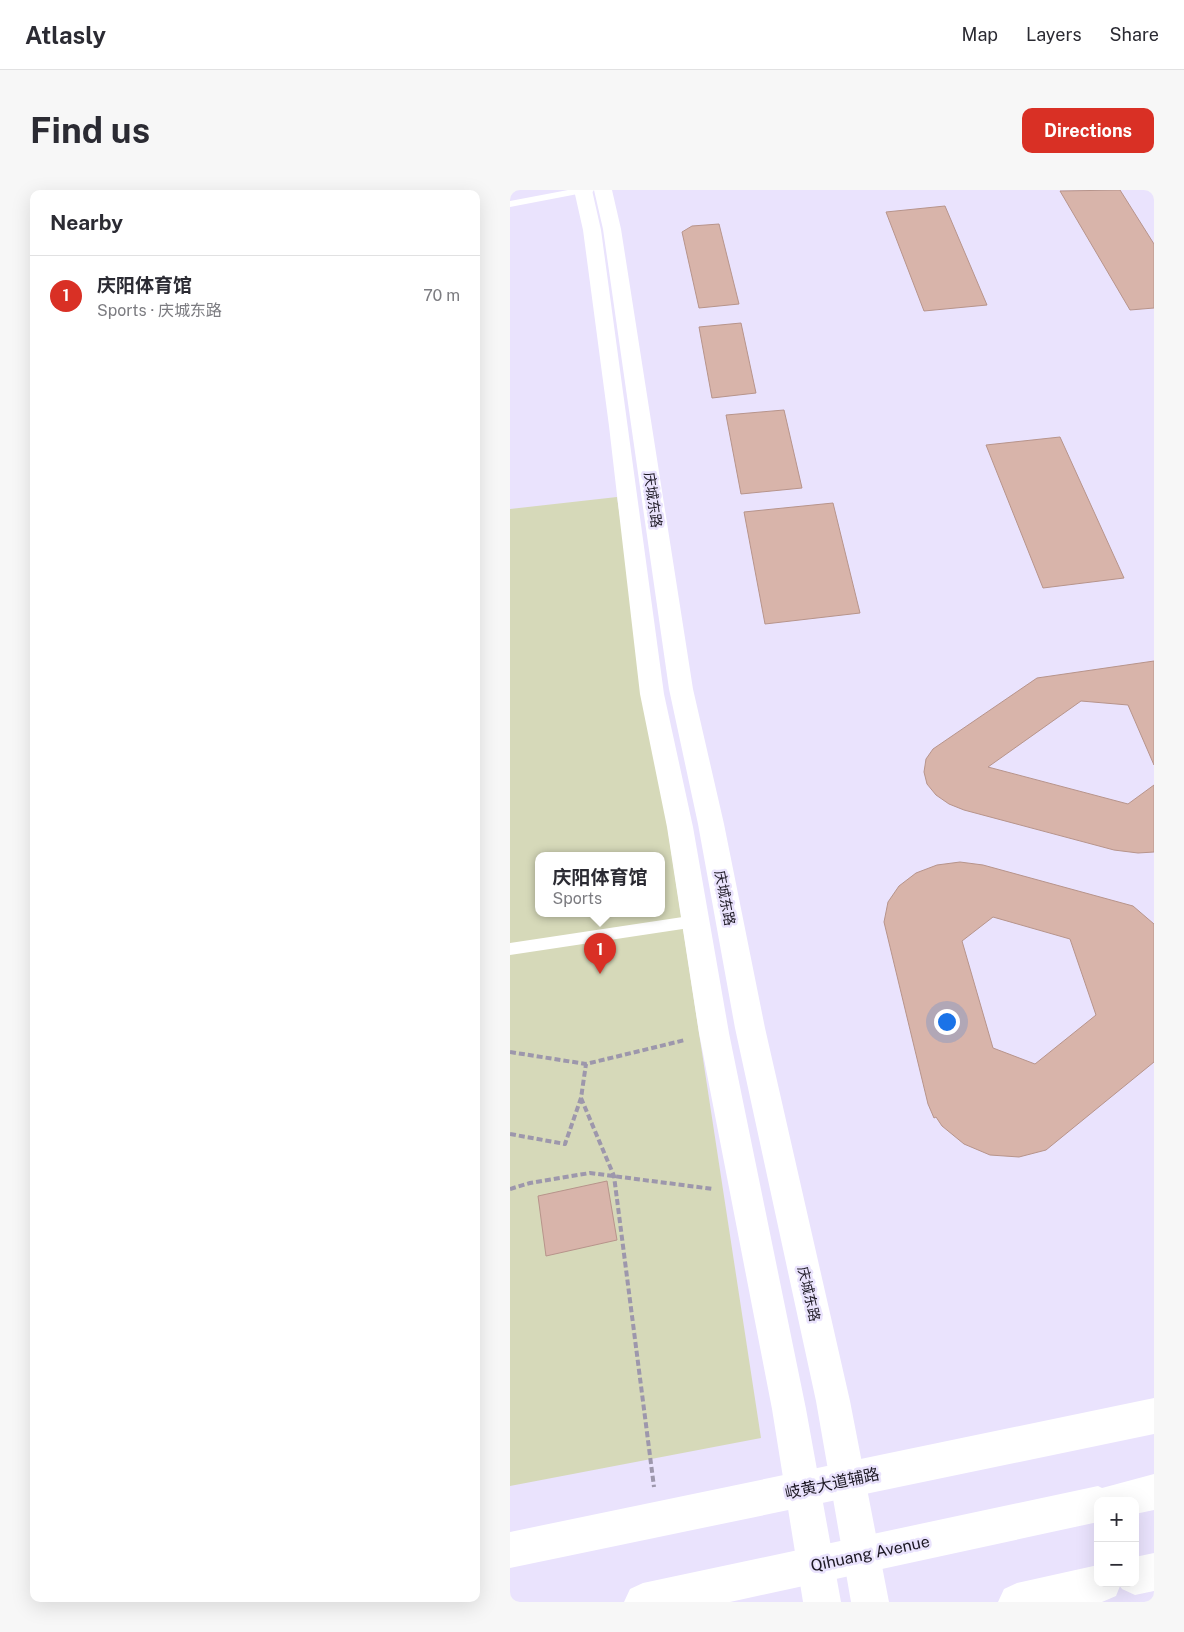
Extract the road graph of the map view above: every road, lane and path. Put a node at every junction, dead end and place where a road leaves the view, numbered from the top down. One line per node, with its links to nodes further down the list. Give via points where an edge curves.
1 (584, 190): 3 (lane); 4 (street, 庆城东路, via 620,426 652,694)
2 (603, 190): 15 (street, 庆城东路, via 612,229 681,689 750,1028)
3 (510, 204)
4 (696, 922): 5 (lane); 6 (street, 庆城东路)
5 (510, 949)
6 (714, 1033): 8 (path); 13 (street, 庆城东路)
7 (510, 1052): 8 (path)
8 (586, 1064): 9 (path)
9 (581, 1098): 10 (path, via 565,1144); 11 (path)
10 (510, 1134)
11 (614, 1176): 12 (path, via 590,1173); 13 (path); 20 (path)
12 (510, 1189)
13 (746, 1194): 16 (street, 庆城东路)
14 (1154, 1416): 15 (street, 岐黄大道辅路)
15 (848, 1480): 16 (street, 岐黄大道辅路); 22 (street, 庆城东路)
16 (803, 1489): 20 (street, 岐黄大道辅路); 23 (street, 庆城东路)
17 (1154, 1492): 18 (street)
18 (1132, 1497)
19 (1094, 1505): 22 (street, Qihuang Avenue)
20 (658, 1520): 21 (street, 岐黄大道辅路)
21 (510, 1550)
22 (861, 1555): 23 (street, Qihuang Avenue); 29 (street, 庆城东路)
23 (816, 1565): 27 (street, Qihuang Avenue); 28 (street, 庆城东路)
24 (1154, 1572): 25 (street)
25 (1139, 1575)
26 (1094, 1585): 30 (street)
27 (643, 1602)
28 (822, 1602)
29 (870, 1602)
30 (1017, 1602)

